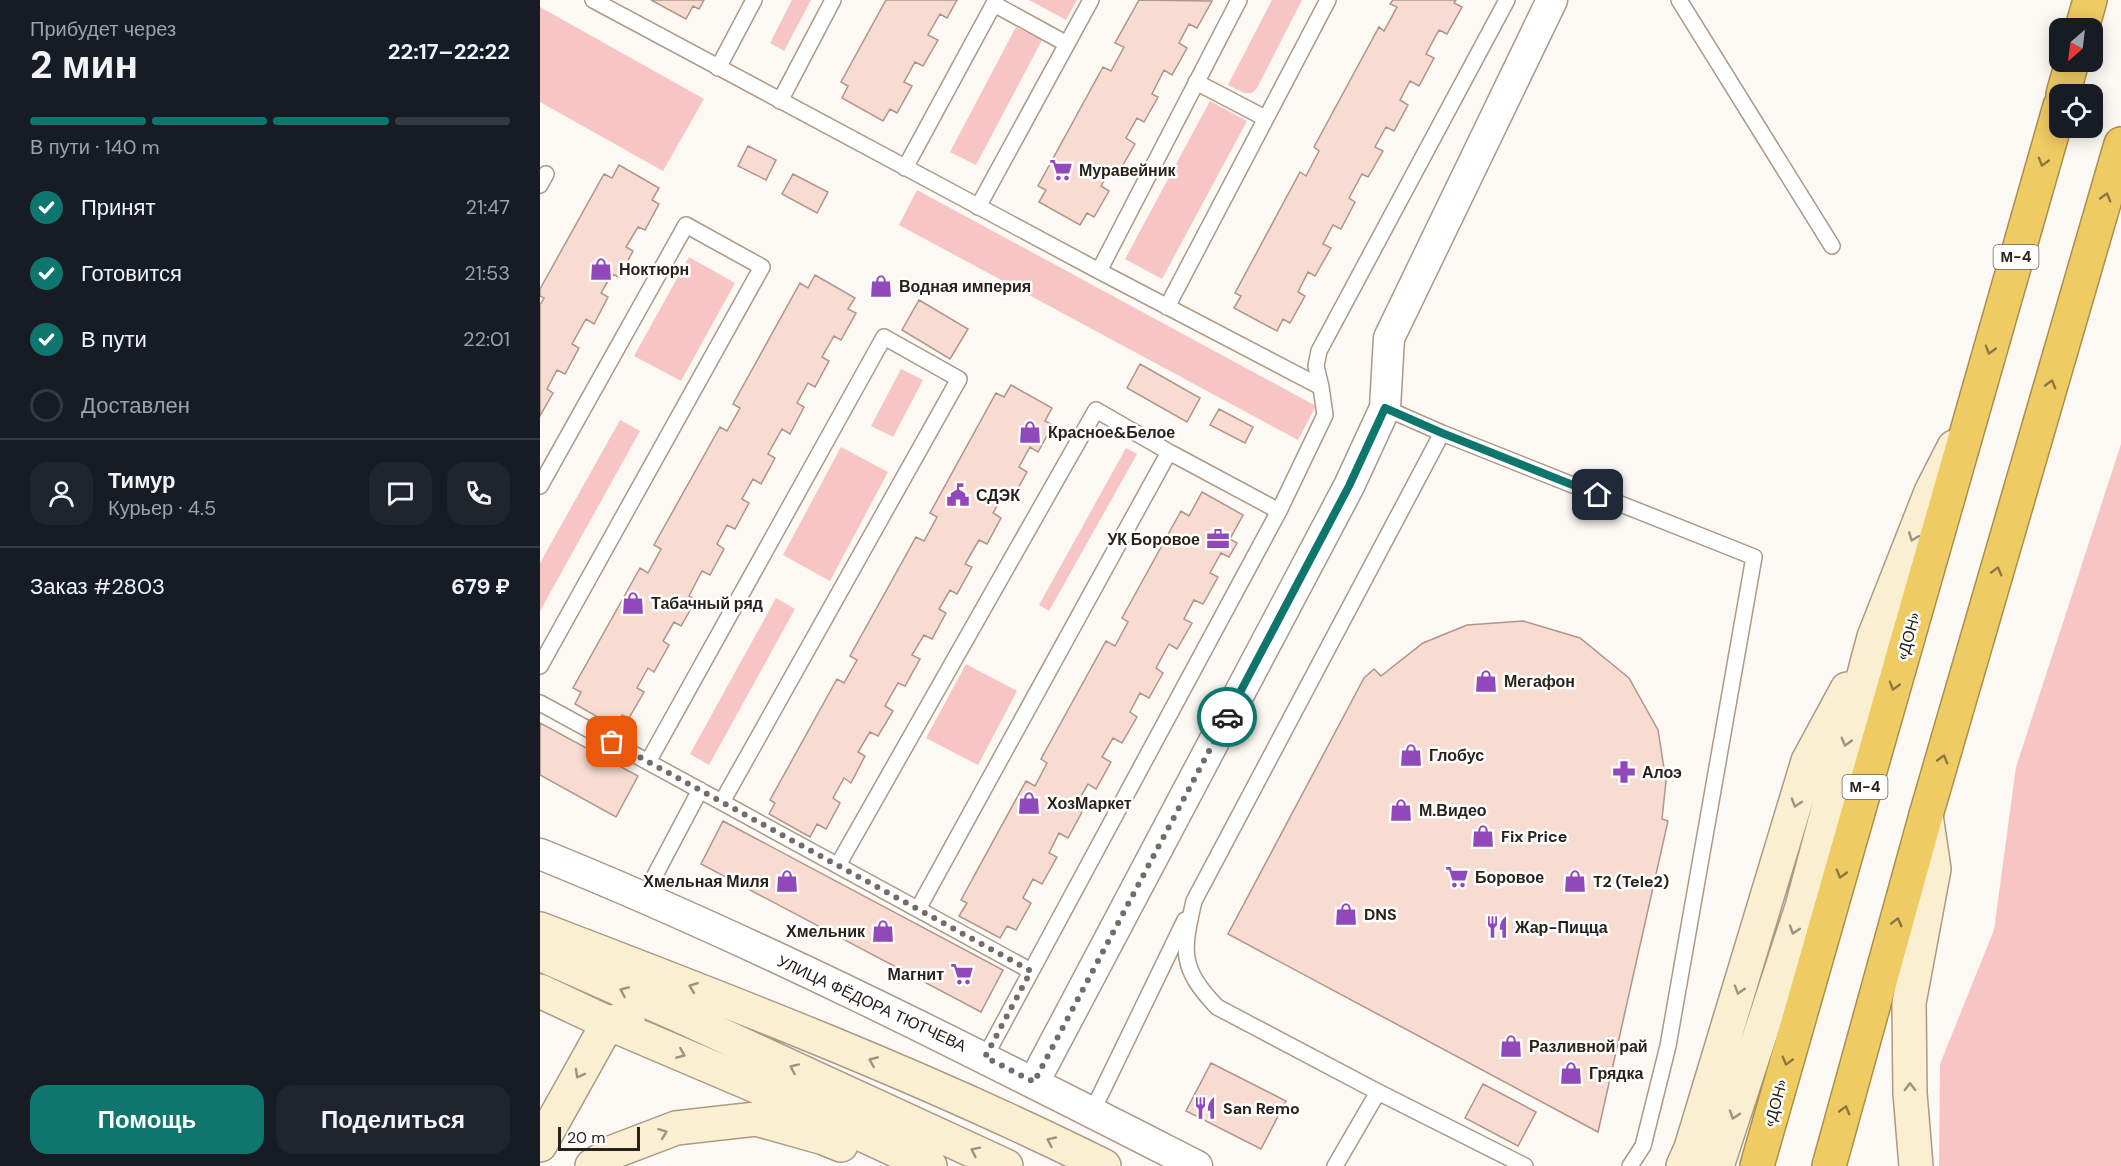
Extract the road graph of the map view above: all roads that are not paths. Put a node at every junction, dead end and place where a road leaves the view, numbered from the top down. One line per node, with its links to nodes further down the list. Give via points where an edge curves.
1 (595, 0): 14 (lane)
2 (754, 0): 14 (lane)
3 (833, 0): 16 (lane)
4 (1091, 0): 13 (lane)
5 (1239, 0): 15 (lane)
6 (1328, 0): 17 (lane)
7 (1507, 0): 25 (lane, via 1319,351 1316,366)
8 (1552, 0): 26 (street, via 1389,338)
9 (1679, 0): 22 (lane)
10 (2090, 0): 12 (highway)
11 (995, 2): 13 (lane); 20 (lane)
12 (2085, 18)
13 (1067, 44): 21 (lane)
14 (718, 68): 16 (lane)
15 (1196, 82): 17 (lane); 23 (lane)
16 (780, 101): 20 (lane)
17 (1265, 118): 24 (lane)
18 (2051, 138): 27 (highway, «ДОН» / М-4, one-way to 27)
19 (2121, 144): 38 (highway, one-way to 19)
20 (905, 168): 21 (lane)
21 (978, 207): 23 (lane)
22 (1832, 246)
23 (1099, 271): 24 (lane)
24 (1167, 307): 25 (lane)
25 (1321, 387): 31 (lane, via 1325,415)
26 (1385, 408): 28 (lane); 51 (street, via 1349,486)
27 (1973, 408): 32 (street, one-way to 32, via 1931,492); 66 (highway, «ДОН» / М-4, one-way to 66)
28 (1442, 433): 42 (lane); 63 (lane, via 1754,557 1668,1046 1643,1146)
29 (1169, 452): 31 (lane); 40 (lane, via 1096,410); 43 (lane)
30 (540, 486): 33 (lane, via 686,225 762,267)
31 (1279, 511): 46 (lane)
32 (1874, 637): 64 (street, one-way to 64, via 1808,761); 65 (street, one-way to 65, via 1802,907)
33 (540, 666)
34 (540, 703): 35 (lane)
35 (648, 762): 36 (lane); 37 (lane, via 884,337 958,379)
36 (700, 790): 37 (lane); 41 (lane)
37 (722, 802): 40 (lane)
38 (1926, 815): 67 (highway, one-way to 38); 68 (street, one-way to 38, via 1909,1002 1934,869)
39 (540, 854): 41 (street, УЛИЦА ФЁДОРА ТЮТЧЕВА)
40 (838, 866): 43 (lane)
41 (644, 896): 50 (street, УЛИЦА ФЁДОРА ТЮТЧЕВА)
42 (1194, 901): 52 (lane, via 1187,932 1187,964 1199,987 1217,1006); 53 (lane)
43 (918, 909): 46 (lane)
44 (540, 929): 59 (street, one-way to 44, via 975,1104 774,1018)
45 (540, 954): 48 (street, one-way to 45)
46 (1031, 971): 50 (lane)
47 (540, 991): 49 (street)
48 (678, 1015): 49 (street, via 633,1017); 58 (street, one-way to 48)
49 (608, 1023): 54 (street, one-way to 54); 57 (street, one-way to 57)
50 (985, 1057): 51 (street, УЛИЦА ФЁДОРА ТЮТЧЕВА)
51 (1034, 1082): 53 (street, УЛИЦА ФЁДОРА ТЮТЧЕВА)
52 (1378, 1092): 61 (lane); 62 (lane)
53 (1092, 1112): 60 (street, УЛИЦА ФЁДОРА ТЮТЧЕВА)
54 (540, 1145)
55 (592, 1166): 56 (street, one-way to 56, via 613,1152 676,1128 756,1119 824,1138)
56 (889, 1166)
57 (930, 1166)
58 (1006, 1166)
59 (1104, 1166)
60 (1197, 1166)
61 (1335, 1166)
62 (1525, 1166)
63 (1630, 1166)
64 (1683, 1166)
65 (1717, 1166)
66 (1758, 1166)
67 (1829, 1166)
68 (1916, 1166)

